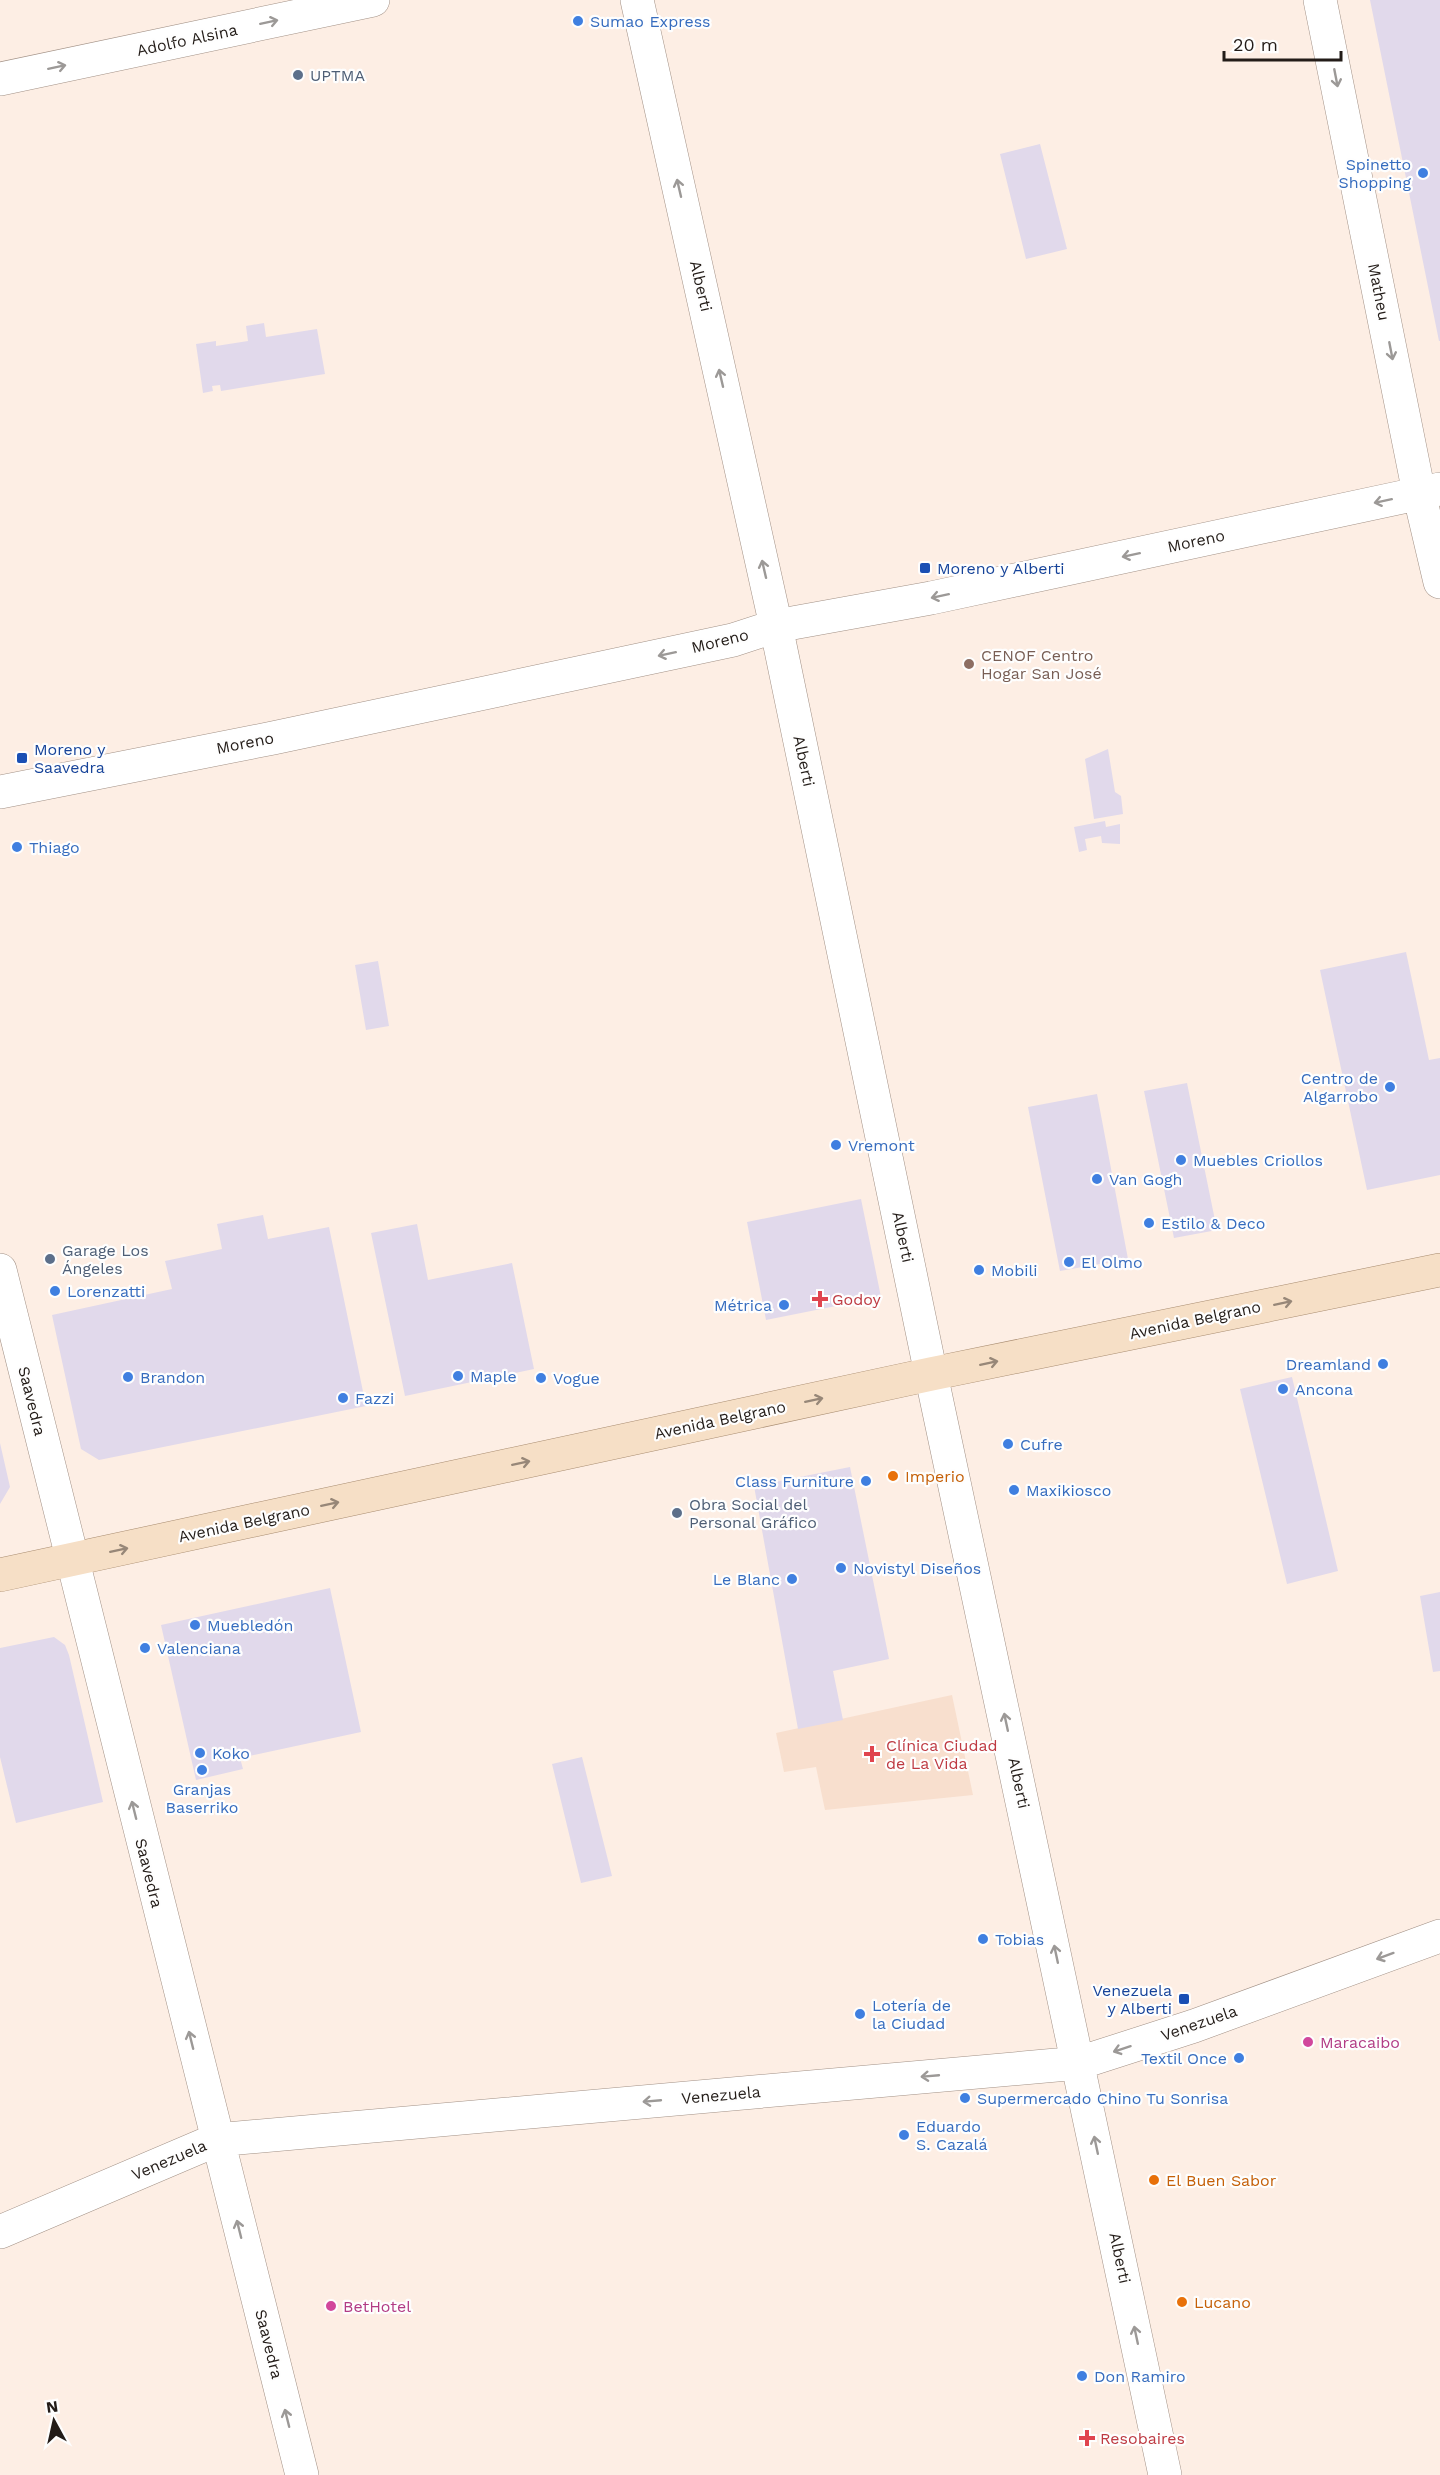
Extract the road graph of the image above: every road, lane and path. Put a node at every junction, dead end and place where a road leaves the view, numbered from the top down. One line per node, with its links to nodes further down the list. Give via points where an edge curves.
1 (373, 0): 4 (street, Adolfo Alsina, one-way to 1)
2 (637, 0): 7 (street, Alberti, one-way to 2)
3 (1320, 0): 5 (street, Matheu, one-way to 5)
4 (0, 79)
5 (1430, 491): 6 (street, Matheu); 7 (street, Moreno, one-way to 7, via 931,598)
6 (1440, 582)
7 (776, 626): 8 (street, Moreno, one-way to 8, via 722,642); 11 (street, Alberti)
8 (0, 792)
9 (0, 1270): 12 (street, Saavedra)
10 (1440, 1270): 11 (main road, Avenida Belgrano, one-way to 10)
11 (931, 1374): 12 (main road, Avenida Belgrano, one-way to 11); 15 (street, Alberti, one-way to 11)
12 (71, 1560): 13 (main road, Avenida Belgrano); 16 (street, Saavedra, one-way to 12)
13 (0, 1575)
14 (1440, 1936): 15 (street, Venezuela, one-way to 15, via 1194,2026)
15 (1079, 2063): 16 (street, Venezuela, one-way to 16); 19 (street, Alberti, one-way to 15)
16 (216, 2140): 17 (street, Venezuela); 18 (street, Saavedra, one-way to 16)
17 (0, 2232)
18 (302, 2475)
19 (1165, 2475)

